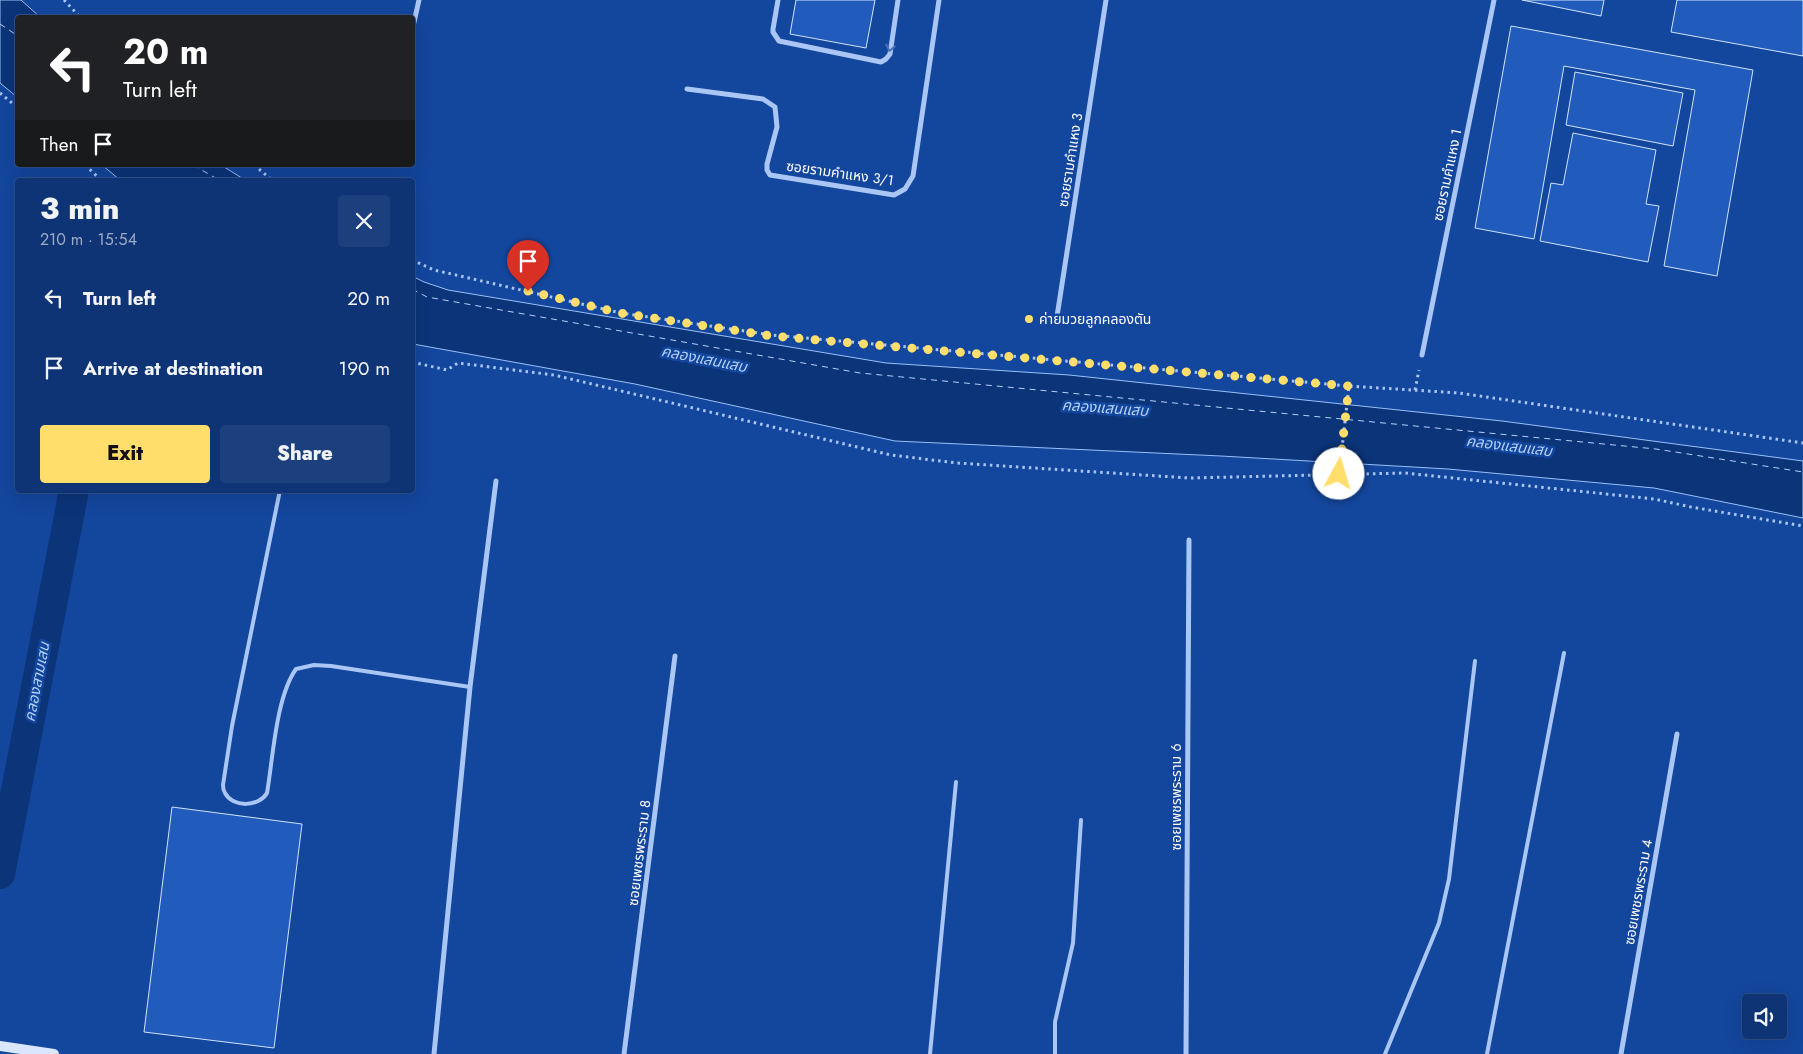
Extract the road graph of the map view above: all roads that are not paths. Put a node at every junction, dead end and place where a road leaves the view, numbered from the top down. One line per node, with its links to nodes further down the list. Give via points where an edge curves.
1 (420, 0): 7 (street)
2 (778, 0): 3 (street, one-way to 2, via 890,54 881,62 779,41 773,32)
3 (898, 0)
4 (939, 0): 8 (street, ซอยรามคำแหง 3/1, via 913,176 905,188 894,195 770,175 767,164 777,127 774,107 763,99)
5 (1106, 0): 9 (street, ซอยรามคำแหง 3)
6 (1494, 0): 10 (street, ซอยรามคำแหง 1)
7 (415, 19)
8 (687, 89)
9 (1056, 323)
10 (1422, 355)
11 (496, 481): 17 (street)
12 (279, 493): 17 (lane, via 232,726 223,785 225,794 235,802 245,804 264,799 280,712 289,679 296,669 314,664)
13 (1189, 540): 27 (street, ซอยเพชรพระราม 6)
14 (1564, 654): 29 (lane)
15 (675, 656): 24 (street, ซอยเพชรพระราม 8)
16 (1475, 662): 28 (lane, via 1449,879 1439,923)
17 (470, 687): 23 (street)
18 (1676, 734): 30 (street, ซอยเพชรพระราม 4)
19 (956, 782): 25 (lane)
20 (1081, 820): 26 (lane, via 1073,943 1055,1022)
21 (0, 1046): 22 (street)
22 (54, 1054)
23 (434, 1054)
24 (624, 1054)
25 (930, 1054)
26 (1056, 1054)
27 (1186, 1054)
28 (1385, 1054)
29 (1487, 1054)
30 (1621, 1054)

